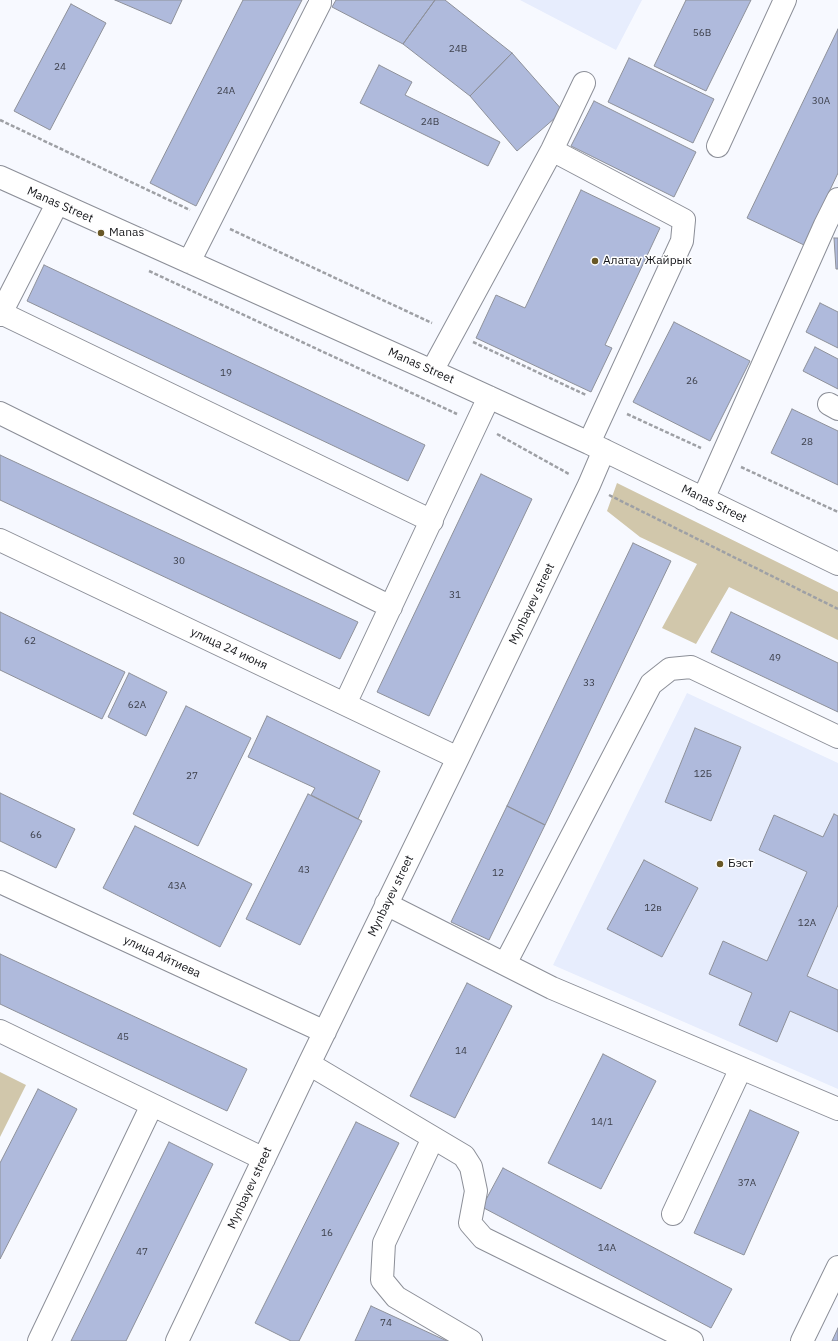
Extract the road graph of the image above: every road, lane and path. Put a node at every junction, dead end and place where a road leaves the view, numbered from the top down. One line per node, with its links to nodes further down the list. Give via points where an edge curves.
1 (320, 0): 10 (street)
2 (785, 0): 5 (street)
3 (584, 83): 6 (street)
4 (0, 120): 10 (path)
5 (718, 146)
6 (552, 150): 15 (street); 18 (street, Mynbayev street, via 684,220 682,241)
7 (0, 177): 9 (street, Manas Street)
8 (838, 199): 11 (street)
9 (57, 204): 12 (street, Manas Street); 14 (street)
10 (210, 219): 12 (street); 15 (path)
11 (831, 226): 22 (street)
12 (189, 262): 16 (street, Manas Street)
13 (147, 270): 20 (path)
14 (1, 314): 26 (street)
15 (453, 333): 16 (street); 18 (path)
16 (432, 371): 17 (street, Manas Street)
17 (489, 398): 20 (street); 21 (street, Manas Street)
18 (607, 405): 21 (street, Mynbayev street); 22 (path)
19 (0, 413): 29 (street)
20 (477, 423): 23 (path); 26 (street)
21 (596, 447): 23 (street, Mynbayev street); 24 (street, Manas Street)
22 (721, 457): 24 (street); 25 (path)
23 (589, 484): 30 (path); 33 (street, Mynbayev street)
24 (703, 499): 28 (street, Manas Street)
25 (838, 512)
26 (432, 521): 29 (street)
27 (0, 540): 31 (street, улица 24 июня)
28 (838, 564)
29 (391, 607): 31 (street)
30 (838, 609)
31 (344, 704): 33 (street, улица 24 июня)
32 (838, 737): 36 (street, via 691,667 670,669 651,684)
33 (458, 758): 35 (street, Mynbayev street)
34 (0, 882): 38 (street, улица Айтиева)
35 (386, 904): 36 (street); 38 (street, Mynbayev street)
36 (505, 964): 40 (street, via 552,988)
37 (0, 1031): 41 (street)
38 (325, 1032): 39 (street, Mynbayev street)
39 (309, 1064): 43 (street); 44 (street, Mynbayev street)
40 (741, 1068): 42 (street); 45 (street)
41 (152, 1105): 44 (street); 47 (street)
42 (838, 1109)
43 (433, 1138): 49 (street, via 384,1243 382,1280 396,1297); 50 (street, via 464,1156 471,1167 476,1190 470,1223 483,1238)
44 (264, 1159): 48 (street, Mynbayev street)
45 (673, 1214)
46 (838, 1267): 51 (street)
47 (39, 1341)
48 (177, 1341)
49 (471, 1341)
50 (692, 1341)
51 (802, 1341)

